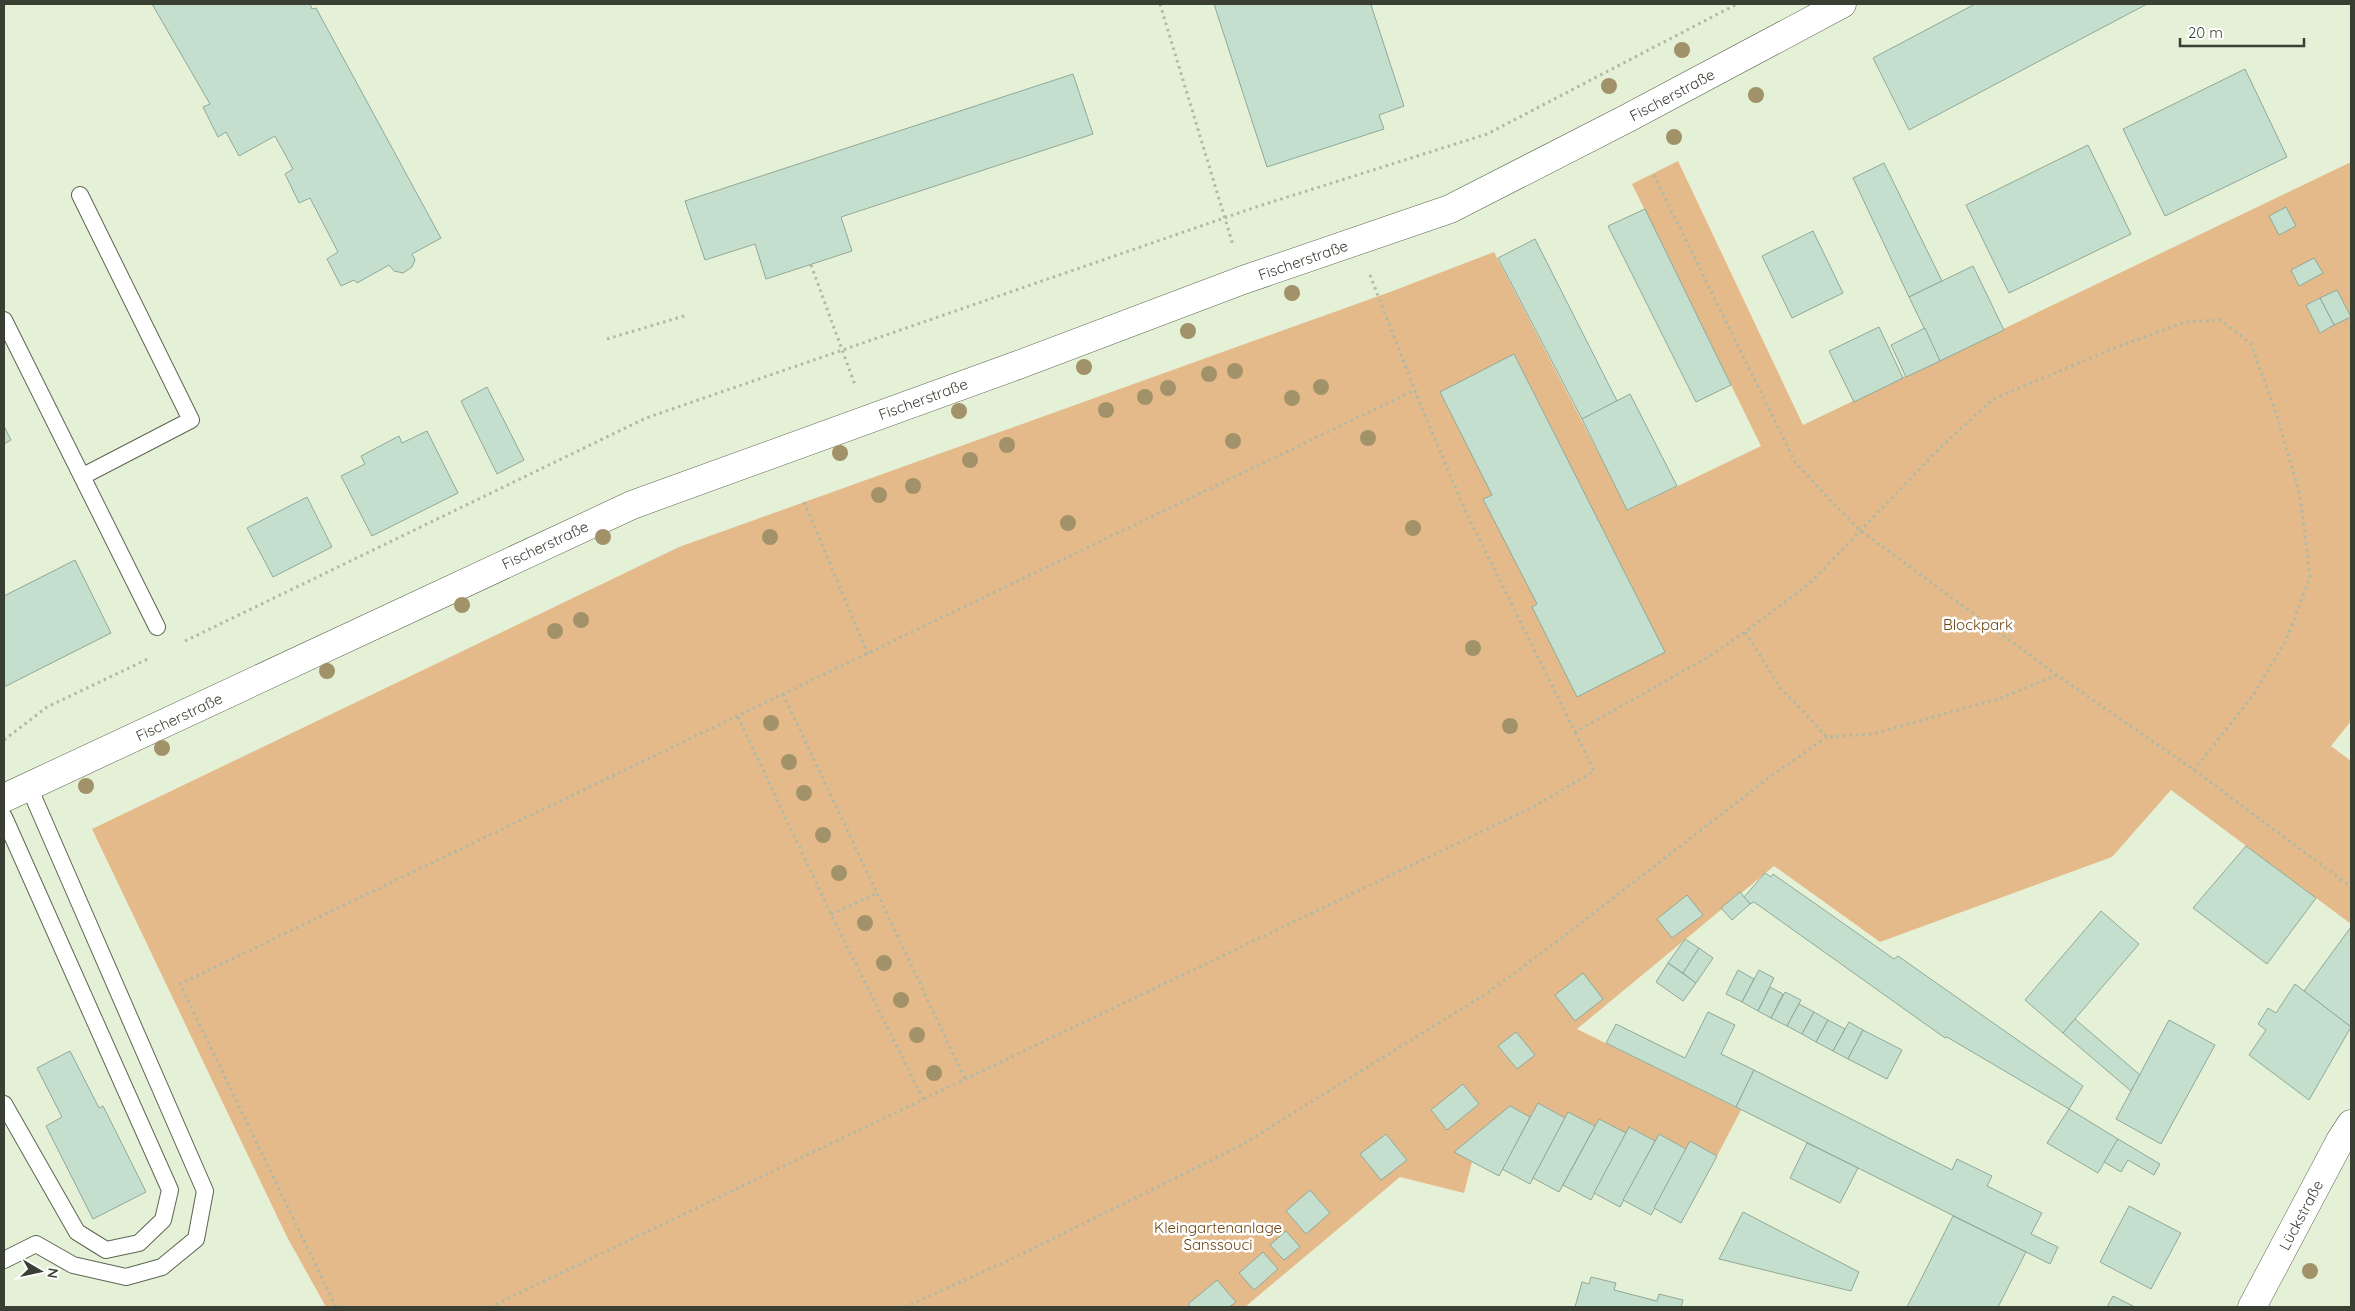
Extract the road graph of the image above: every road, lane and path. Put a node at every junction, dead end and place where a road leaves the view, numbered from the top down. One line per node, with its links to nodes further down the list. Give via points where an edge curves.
1 (1160, 4): 6 (path)
2 (1737, 4): 6 (path, via 1487,134)
3 (1842, 4): 8 (street, Fischerstraße, via 1450,209)
4 (1654, 175): 18 (path, via 1795,462)
5 (80, 195): 16 (lane, via 191,420)
6 (1224, 218): 8 (path); 13 (path)
7 (811, 265): 13 (path)
8 (1243, 280): 15 (street, Fischerstraße)
9 (1377, 297): 14 (path)
10 (687, 315): 12 (path)
11 (4, 320): 16 (lane)
12 (607, 339)
13 (842, 351): 15 (path); 21 (path, via 646,418)
14 (1415, 390): 23 (path); 27 (path, via 1466,510)
15 (868, 419): 31 (street, Fischerstraße, via 632,505)
16 (83, 476): 19 (lane)
17 (804, 502): 23 (path)
18 (1861, 531): 20 (path, via 1809,584); 24 (path); 30 (path, via 1938,450 1993,399 2112,348 2185,322 2221,320 2251,344 2276,413 2300,495 2310,577 2287,638 2254,694)
19 (157, 627)
20 (1745, 632): 27 (path, via 1705,659); 28 (path, via 1778,686)
21 (176, 645)
22 (159, 653): 29 (path, via 47,707)
23 (868, 654): 25 (path)
24 (2057, 675): 28 (path, via 2000,698 1874,734); 30 (path)
25 (783, 694): 26 (path); 35 (path)
26 (738, 716): 36 (path); 42 (path, via 180,984)
27 (1575, 732): 37 (path, via 1594,771 1533,808)
28 (1827, 737): 44 (path, via 1484,995 1274,1125 1240,1146)
29 (4, 740)
30 (2194, 770): 34 (path)
31 (29, 787): 32 (street, Fischerstraße); 41 (lane, via 205,1191 196,1239 162,1267 126,1277 73,1265 36,1244)
32 (4, 798)
33 (4, 816): 39 (lane, via 170,1190 163,1220 139,1243 106,1250 77,1232)
34 (2351, 887)
35 (878, 894): 36 (path); 37 (path)
36 (831, 914): 38 (path)
37 (965, 1079): 38 (path)
38 (923, 1099): 43 (path)
39 (4, 1104)
40 (2351, 1124): 45 (street, Lückstraße)
41 (4, 1260)
42 (336, 1307)
43 (490, 1307)
44 (905, 1307)
45 (2252, 1307)

